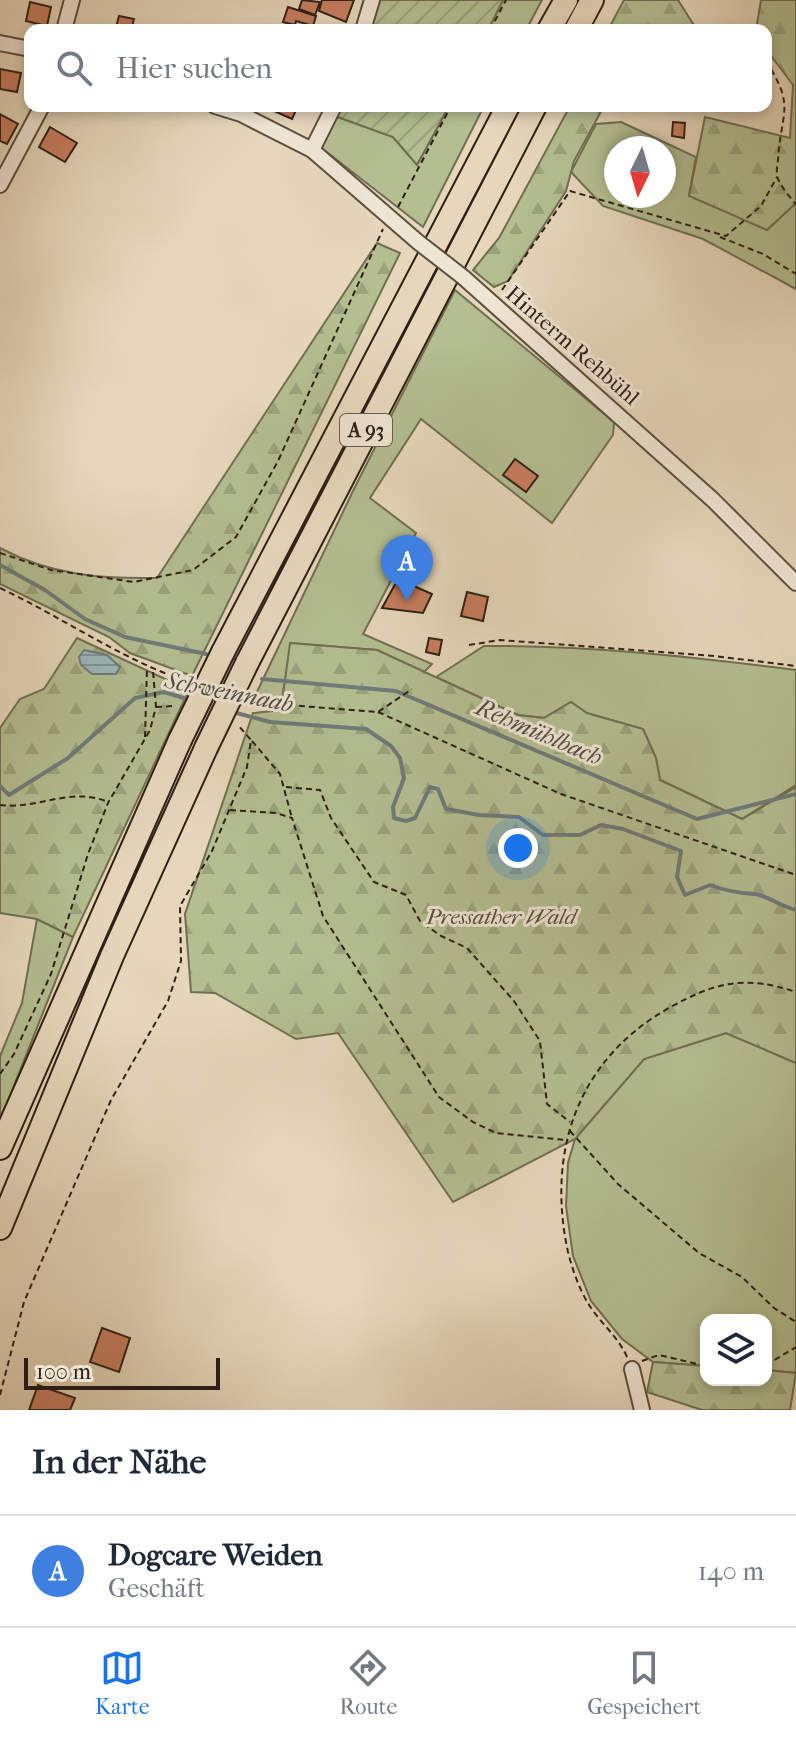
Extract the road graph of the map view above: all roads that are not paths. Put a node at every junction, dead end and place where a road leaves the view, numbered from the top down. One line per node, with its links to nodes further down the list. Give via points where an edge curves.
1 (72, 0): 5 (street)
2 (372, 0): 6 (street)
3 (566, 0): 7 (highway)
4 (592, 0): 8 (highway)
5 (66, 24)
6 (365, 24)
7 (552, 24)
8 (579, 24)
9 (0, 43): 10 (street)
10 (24, 48)
11 (39, 112): 17 (street)
12 (234, 112): 16 (street, Hinterm Rehbühl)
13 (331, 112): 16 (street)
14 (505, 112): 19 (highway, A 93, bridge, via 180,740)
15 (532, 112): 20 (highway, A 93, bridge, via 206,748 112,956)
16 (312, 150): 18 (street, Hinterm Rehbühl, bridge, via 713,500)
17 (0, 185)
18 (796, 583)
19 (0, 1148)
20 (0, 1228)
21 (632, 1369): 22 (street)
22 (642, 1410)

